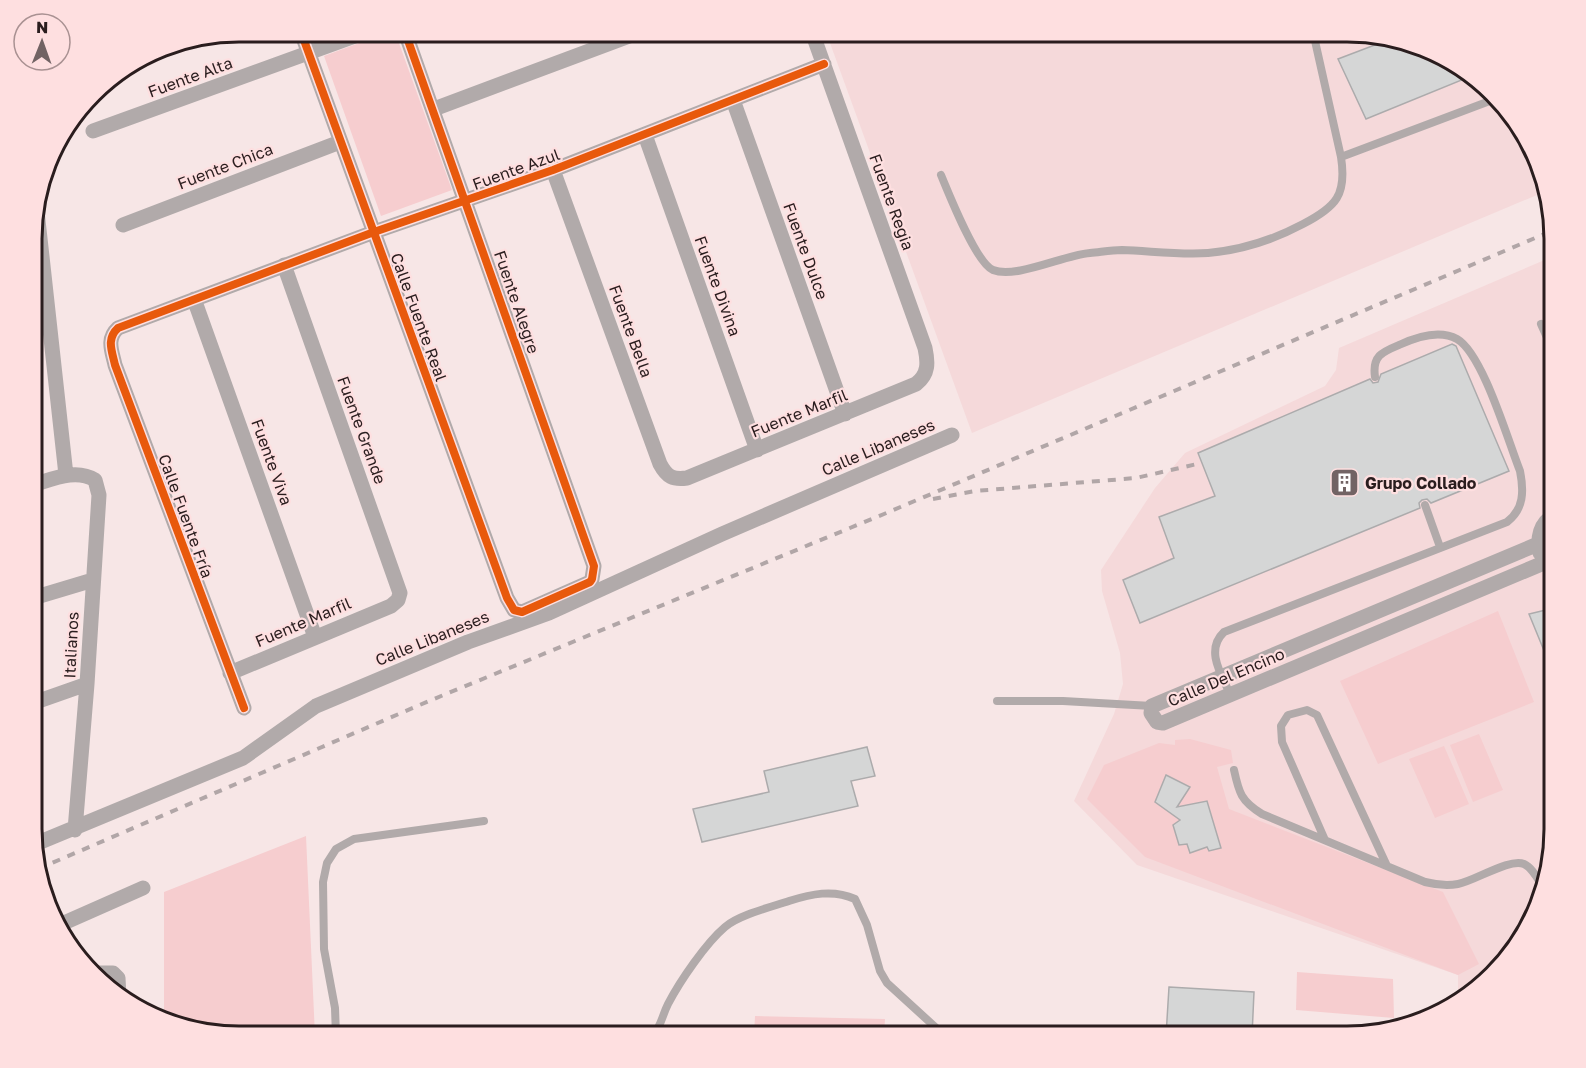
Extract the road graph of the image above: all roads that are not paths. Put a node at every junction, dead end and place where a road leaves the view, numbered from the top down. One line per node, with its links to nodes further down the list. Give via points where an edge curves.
1 (305, 42): 7 (street, Calle Fuente Real)
2 (340, 42): 7 (street, Fuente Alta)
3 (409, 42): 11 (street, Fuente Alegre)
4 (613, 42): 11 (street)
5 (816, 42): 8 (street, Fuente Regia)
6 (1316, 42): 15 (lane)
7 (309, 54): 12 (street, Fuente Alta); 14 (street, Calle Fuente Real)
8 (824, 64): 9 (street, Fuente Azul); 28 (street, Fuente Regia, via 925,348 924,377)
9 (733, 100): 13 (street, Fuente Azul); 29 (street, Fuente Dulce)
10 (1488, 102): 15 (lane)
11 (434, 109): 18 (street, Fuente Alegre)
12 (93, 131)
13 (645, 135): 16 (street, Fuente Azul); 31 (street, Fuente Divina)
14 (340, 142): 19 (street, Fuente Chica); 20 (street, Calle Fuente Real)
15 (1341, 157): 17 (lane, via 1342,188 1335,203 1283,235 1242,248 1207,253 1085,253 1003,272 983,262)
16 (553, 170): 18 (street, Fuente Azul); 33 (street, Fuente Bella, via 660,465 671,478)
17 (942, 175)
18 (466, 201): 20 (street, Fuente Azul); 44 (street, Fuente Alegre, via 592,556 594,573 590,582 528,610)
19 (123, 225)
20 (374, 232): 22 (street, Fuente Azul); 44 (street, Calle Fuente Real, via 485,542)
21 (42, 246): 32 (street)
22 (284, 265): 23 (street, Fuente Azul); 43 (street, Fuente Grande, via 400,593)
23 (194, 299): 26 (street, Fuente Azul); 45 (street, Fuente Viva)
24 (1541, 324): 25 (lane)
25 (1544, 331)
26 (114, 332): 46 (street, Calle Fuente Fría, via 110,346 115,365)
27 (1375, 377): 38 (lane, via 1373,368 1385,351 1420,337 1456,338 1473,354 1520,471 1520,506 1516,515)
28 (916, 384): 29 (street, Fuente Marfil)
29 (845, 414): 31 (street, Fuente Marfil)
30 (952, 435): 56 (street, Calle Libaneses, via 549,612 327,701 243,758)
31 (757, 450): 33 (street, Fuente Marfil)
32 (73, 474): 34 (street); 41 (street, Italianos, via 95,480 99,495)
33 (694, 475)
34 (42, 483)
35 (1425, 506): 38 (lane)
36 (1544, 524): 37 (street)
37 (1538, 544): 39 (street); 47 (street, Calle Del Encino)
38 (1440, 547): 47 (lane, via 1224,632 1214,644)
39 (1544, 558)
40 (1544, 566): 49 (street, Calle Del Encino)
41 (93, 580): 42 (street); 48 (street, Italianos)
42 (42, 595)
43 (391, 606): 45 (street, Fuente Marfil)
44 (514, 610)
45 (315, 637): 46 (street, Fuente Marfil)
46 (230, 673): 53 (street, Calle Fuente Fría)
47 (1222, 677): 49 (lane); 52 (street, Calle Del Encino)
48 (87, 684): 50 (street); 56 (street, Italianos)
49 (1230, 694): 52 (street, Calle Del Encino, via 1161,723 1152,717)
50 (42, 700)
51 (998, 701): 52 (lane)
52 (1152, 706)
53 (244, 708)
54 (1234, 770): 57 (lane, via 1240,794 1251,807)
55 (484, 821): 65 (lane, via 354,839 336,849 327,863 324,882 324,949)
56 (75, 830): 58 (street, Calle Libaneses)
57 (1324, 840): 59 (lane); 59 (lane, via 1282,742 1281,726 1288,715 1307,710 1317,714)
58 (43, 841)
59 (1387, 866): 60 (lane, via 1441,886 1473,880 1508,864 1524,864)
60 (1537, 879)
61 (142, 888): 62 (street)
62 (66, 922)
63 (106, 973): 64 (street, via 118,978)
64 (118, 984)
65 (336, 1026)
66 (660, 1026): 67 (lane, via 668,1005 700,955 726,926 806,896 843,894 855,899 887,983)
67 (934, 1026)

